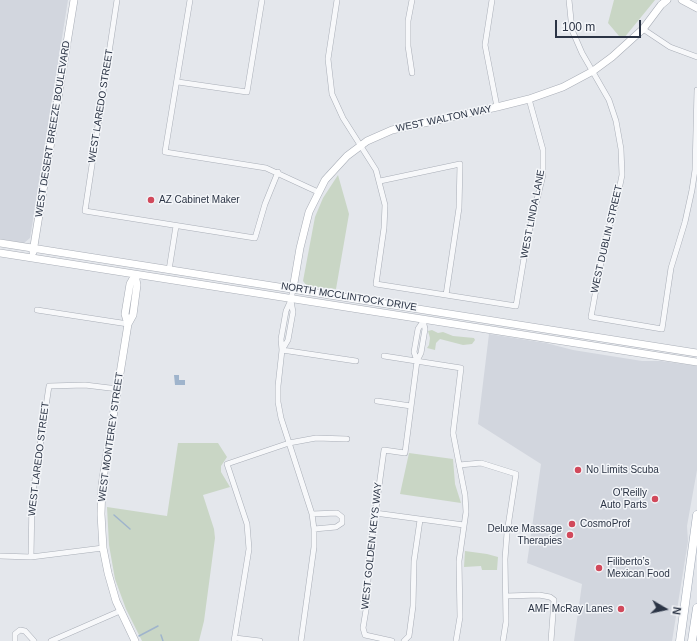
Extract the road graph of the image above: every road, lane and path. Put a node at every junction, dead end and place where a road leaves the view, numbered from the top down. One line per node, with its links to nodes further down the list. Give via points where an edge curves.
1 (74, 0): 26 (main road, WEST DESERT BREEZE BOULEVARD)
2 (117, 0): 24 (street, WEST LAREDO STREET, via 84,211)
3 (190, 0): 16 (street)
4 (262, 0): 16 (street, via 247,92)
5 (337, 0): 20 (street, via 328,59 330,82 337,107)
6 (412, 0): 15 (street, via 408,21 408,46)
7 (492, 0): 19 (street, via 485,45)
8 (569, 0): 14 (street, WEST DUBLIN STREET, via 572,30)
9 (682, 0): 11 (main road)
10 (663, 2): 12 (main road, WEST WALTON WAY)
11 (697, 8)
12 (643, 29): 13 (street, via 670,47); 14 (main road, WEST WALTON WAY)
13 (697, 57)
14 (592, 71): 17 (street, WEST DUBLIN STREET, via 609,100 616,121 622,175 605,240 591,317 662,329 671,268 685,222 695,170); 18 (main road, WEST WALTON WAY, via 563,87)
15 (412, 73)
16 (178, 82): 21 (street, via 165,152)
17 (697, 90)
18 (529, 99): 19 (main road, WEST WALTON WAY); 32 (street, WEST LINDA LANE, via 543,150 543,175 527,240 516,306)
19 (497, 107): 20 (main road, WEST WALTON WAY, via 403,127)
20 (361, 145): 22 (street); 23 (main road, WEST WALTON WAY, via 336,166)
21 (278, 172): 23 (street); 24 (street, via 255,238)
22 (380, 181): 32 (street, via 385,217 376,284); 32 (street, via 460,164 459,208)
23 (318, 192): 31 (main road, WEST WALTON WAY, via 305,226)
24 (176, 226): 29 (street)
25 (0, 243): 26 (main road, NORTH MCCLINTOCK DRIVE)
26 (34, 248): 28 (main road, WEST DESERT BREEZE BOULEVARD); 29 (main road, NORTH MCCLINTOCK DRIVE)
27 (0, 253): 28 (main road, NORTH MCCLINTOCK DRIVE)
28 (32, 258): 30 (main road, NORTH MCCLINTOCK DRIVE)
29 (169, 270): 31 (main road, NORTH MCCLINTOCK DRIVE)
30 (135, 275): 33 (main road, NORTH MCCLINTOCK DRIVE); 36 (main road, WEST MONTEREY STREET, via 137,285 133,315)
31 (293, 289): 33 (street); 38 (main road, NORTH MCCLINTOCK DRIVE)
32 (446, 295)
33 (291, 300): 35 (main road, NORTH MCCLINTOCK DRIVE); 37 (street, via 293,312 288,340)
34 (37, 310): 36 (street)
35 (422, 321): 41 (street, WEST GOLDEN KEYS WAY, via 424,329 421,353); 42 (main road, NORTH MCCLINTOCK DRIVE)
36 (128, 324): 43 (main road, WEST MONTEREY STREET)
37 (282, 350): 40 (street); 47 (street, via 278,402)
38 (697, 352)
39 (384, 356): 41 (street)
40 (356, 361)
41 (417, 361): 45 (street, WEST GOLDEN KEYS WAY); 48 (street, via 461,368 453,433)
42 (697, 362)
43 (118, 389): 56 (main road, WEST MONTEREY STREET, via 102,495); 58 (street, WEST LAREDO STREET, via 49,386 32,499)
44 (377, 401): 45 (street)
45 (411, 406): 49 (street, WEST GOLDEN KEYS WAY, via 405,453 384,450)
46 (347, 439): 47 (street, via 316,438)
47 (289, 443): 50 (street); 62 (street, via 227,464 247,524 249,549)
48 (459, 465): 53 (street, via 466,495); 59 (street, via 481,463 516,474 507,533)
49 (375, 513): 52 (street); 69 (street, WEST GOLDEN KEYS WAY, via 363,628 365,636)
50 (312, 514): 54 (street); 54 (street, via 337,513 342,517 342,523 336,527)
51 (697, 515): 55 (main road)
52 (420, 520): 53 (street); 70 (street, via 414,561 413,606 409,636)
53 (464, 525): 71 (street, via 459,560 460,617)
54 (314, 529): 68 (street, via 314,547)
55 (696, 536): 74 (main road)
56 (103, 548): 58 (street); 61 (main road, WEST MONTEREY STREET, via 109,579)
57 (0, 556): 58 (street)
58 (31, 557)
59 (506, 596): 72 (street); 73 (street, via 539,596 554,600)
60 (697, 608): 75 (main road)
61 (120, 611): 65 (street); 66 (main road, WEST MONTEREY STREET)
62 (235, 639): 67 (street)
63 (16, 641): 64 (street, via 15,634 22,630)
64 (34, 641)
65 (51, 641)
66 (135, 641)
67 (260, 641)
68 (301, 641)
69 (392, 641)
70 (405, 641)
71 (456, 641)
72 (503, 641)
73 (551, 641)
74 (680, 641)
75 (692, 641)

